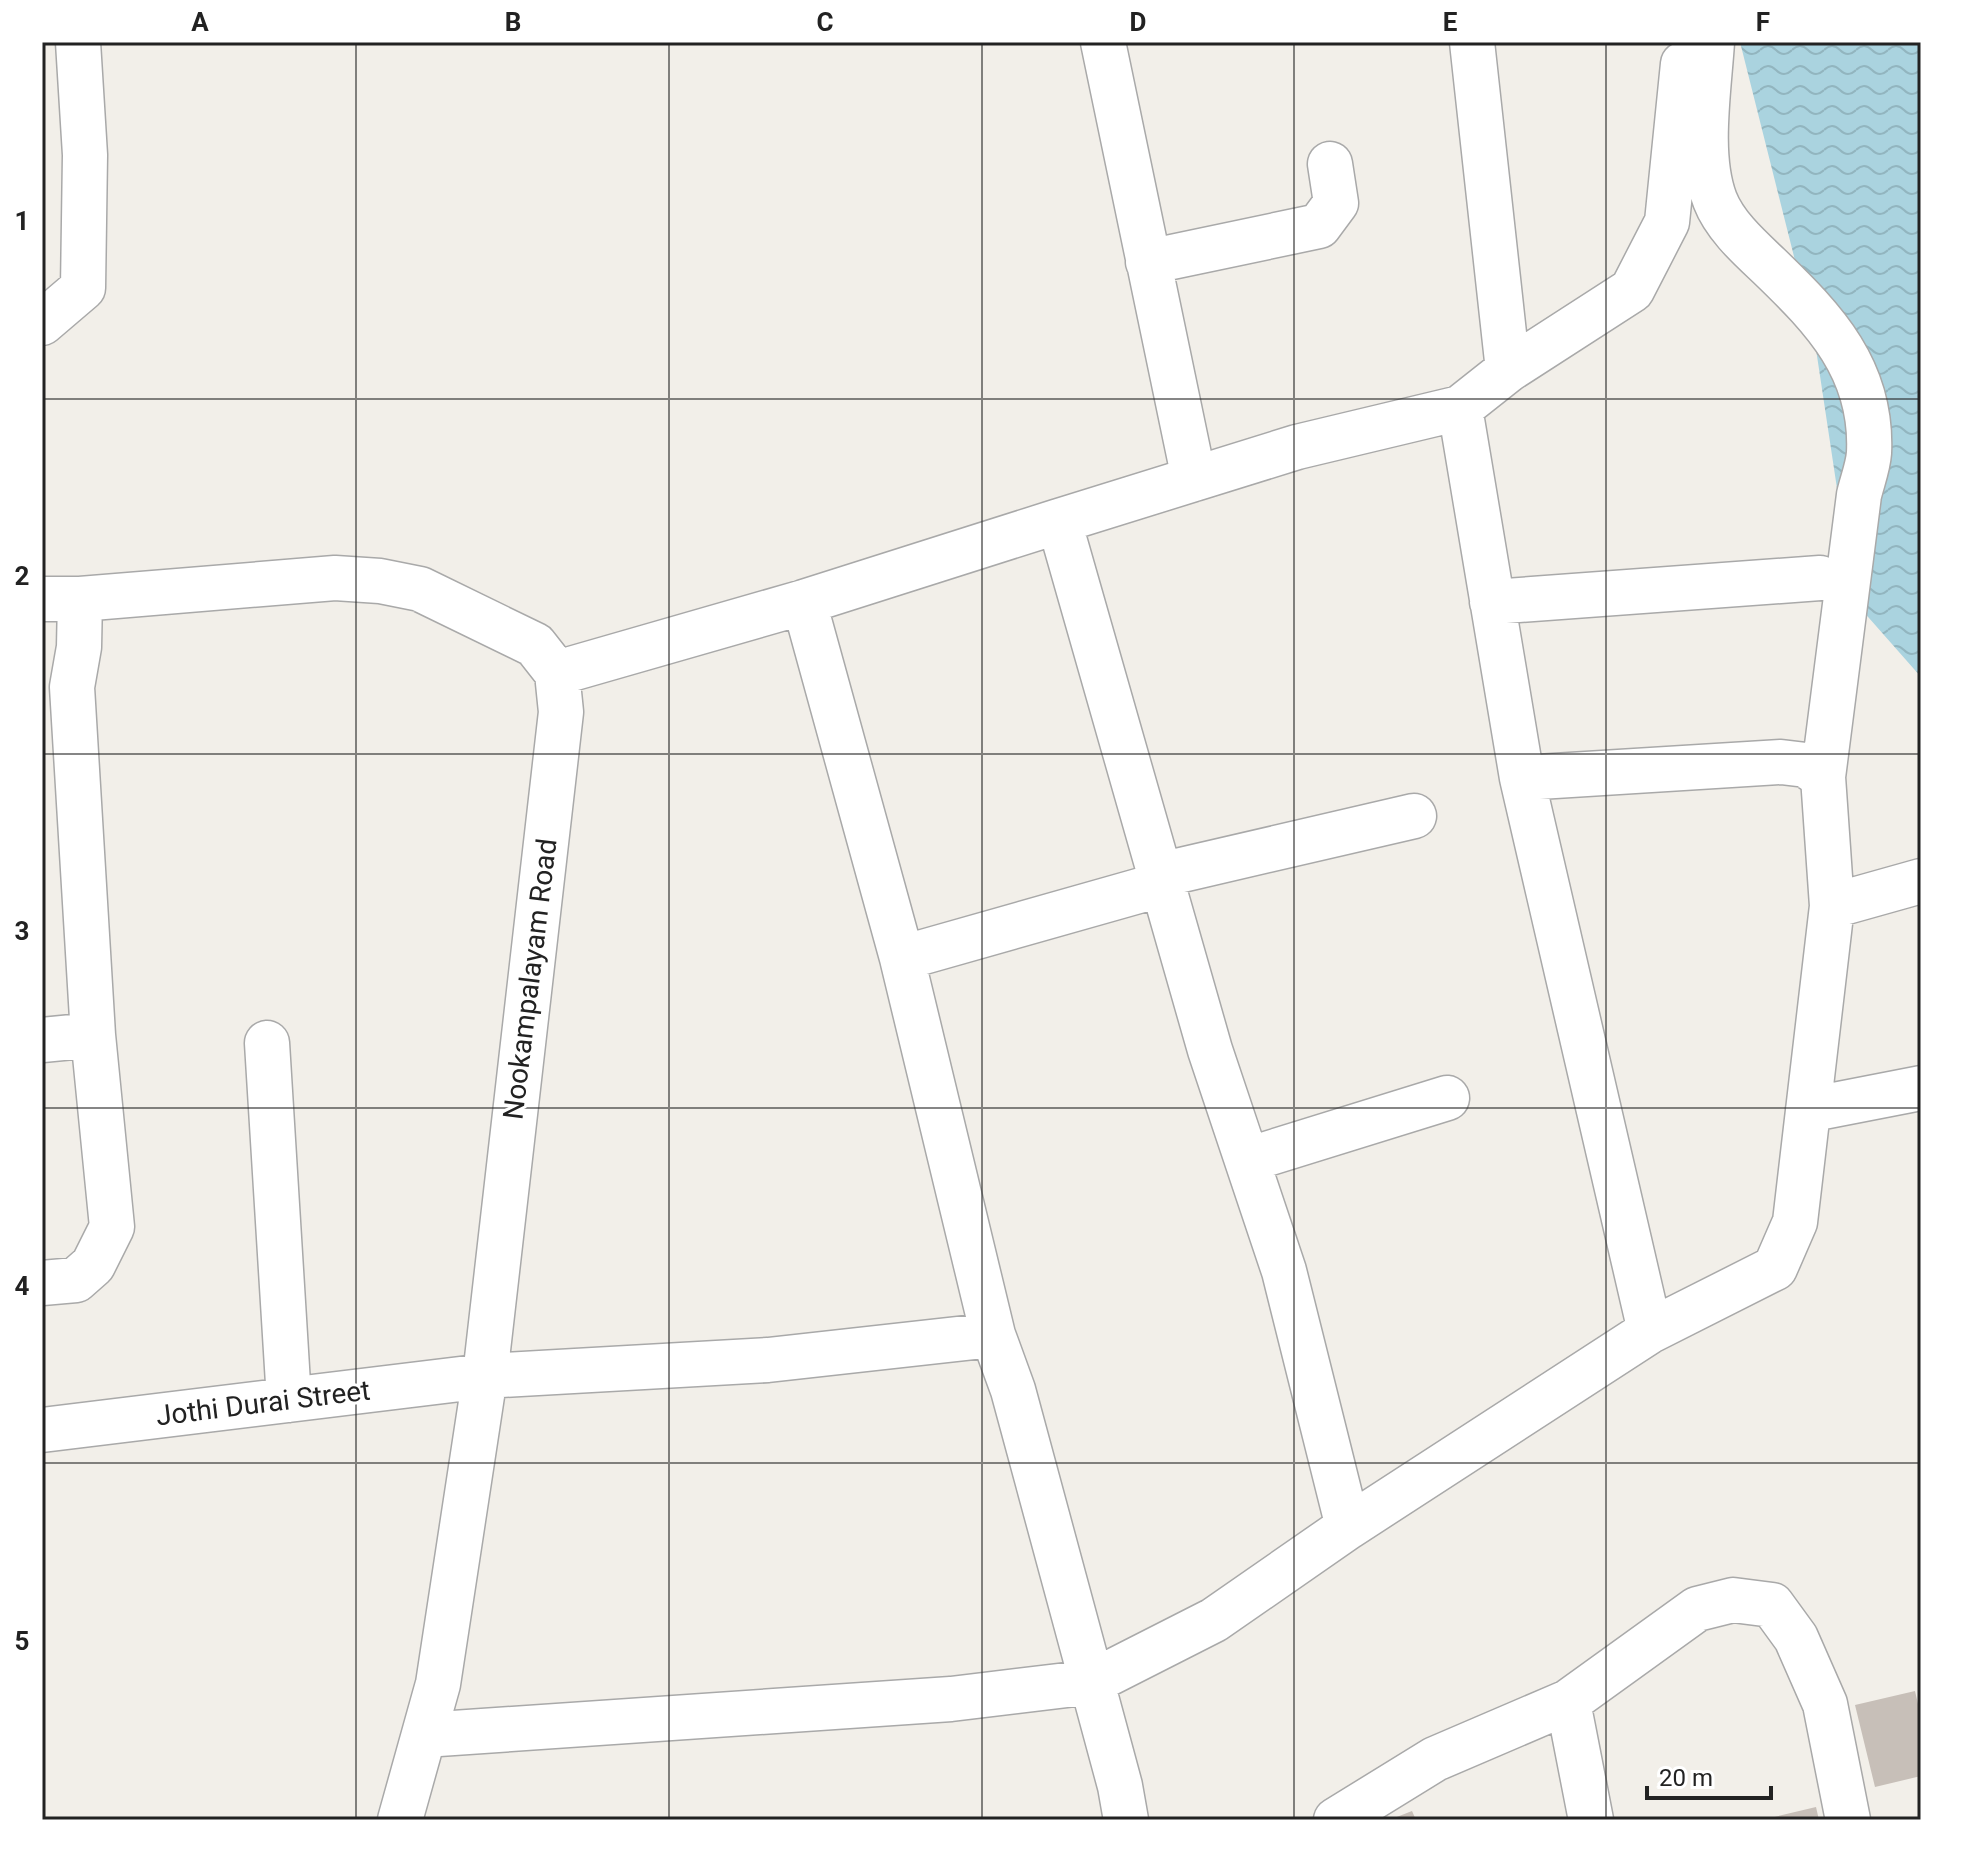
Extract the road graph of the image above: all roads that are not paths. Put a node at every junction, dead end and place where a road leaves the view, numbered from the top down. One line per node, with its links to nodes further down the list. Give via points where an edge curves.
1 (78, 42): 8 (street, via 85,155 83,288)
2 (1103, 42): 7 (street)
3 (1472, 42): 9 (street)
4 (1685, 42): 9 (street, via 1667,222 1632,290)
5 (1712, 42): 19 (street, via 1707,168 1715,202 1742,240 1841,344 1858,379 1866,415 1869,455 1859,495)
6 (1330, 164): 7 (street, via 1336,203 1319,226)
7 (1148, 262): 11 (street)
8 (42, 323)
9 (1508, 370): 10 (street)
10 (1460, 408): 11 (street, via 1297,447); 16 (street)
11 (1194, 479): 12 (street)
12 (1059, 521): 15 (street); 22 (street)
13 (1820, 578): 16 (street)
14 (61, 599): 17 (street, via 335,578 380,581 420,589 535,645); 18 (street, via 79,647)
15 (804, 602): 17 (street); 25 (street)
16 (1492, 602): 20 (street)
17 (557, 673): 36 (street, Nookampalayam Road, via 561,712)
18 (57, 689): 26 (street)
19 (1823, 777): 20 (street, via 1806,765 1781,762); 24 (street)
20 (1522, 778): 34 (street)
21 (1414, 816): 22 (street)
22 (1162, 880): 25 (street); 32 (street)
23 (1921, 881): 24 (street)
24 (1832, 906): 31 (street)
25 (902, 958): 35 (street)
26 (93, 1035): 27 (street); 33 (street, via 112,1227 93,1265 76,1280)
27 (42, 1040)
28 (267, 1043): 37 (street)
29 (1921, 1088): 31 (street)
30 (1447, 1098): 32 (street)
31 (1808, 1110): 34 (street, via 1795,1222 1775,1268)
32 (1247, 1160): 39 (street, via 1284,1271)
33 (42, 1283)
34 (1650, 1331): 39 (street)
35 (993, 1335): 36 (street, Jothi Durai Street, via 768,1360); 40 (street, via 1013,1390)
36 (485, 1376): 37 (street, Jothi Durai Street); 42 (street, Nookampalayam Road, via 438,1684)
37 (289, 1400): 38 (street, Jothi Durai Street)
38 (42, 1430)
39 (1348, 1527): 40 (street, via 1214,1620)
40 (1092, 1682): 42 (street, via 951,1699); 44 (street)
41 (1568, 1702): 45 (street, via 1435,1759); 46 (street); 47 (street, via 1697,1609 1733,1600 1772,1605 1796,1638 1825,1704)
42 (424, 1735): 43 (street, Nookampalayam Road)
43 (400, 1820)
44 (1126, 1820)
45 (1336, 1820)
46 (1591, 1820)
47 (1848, 1820)

